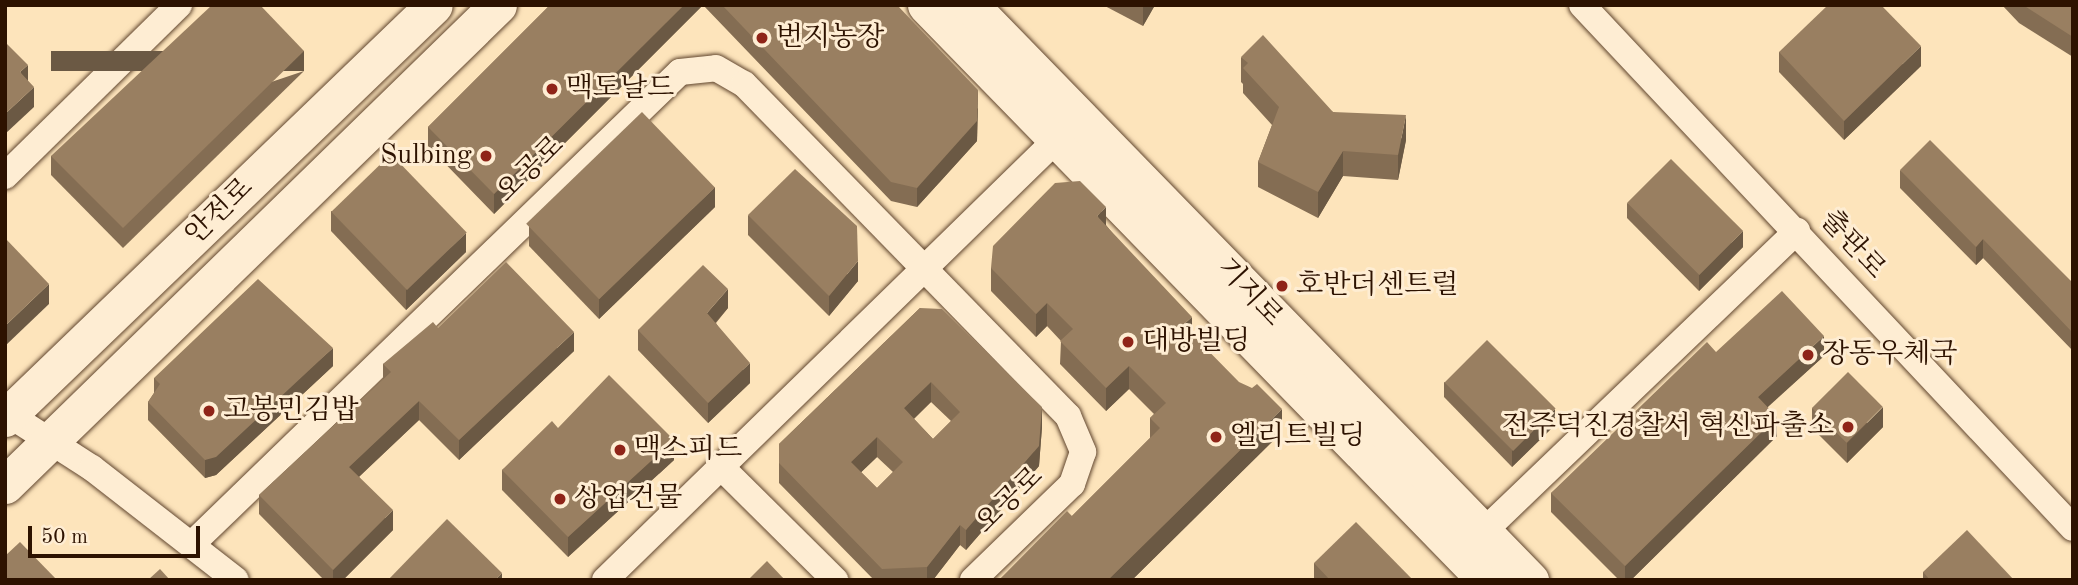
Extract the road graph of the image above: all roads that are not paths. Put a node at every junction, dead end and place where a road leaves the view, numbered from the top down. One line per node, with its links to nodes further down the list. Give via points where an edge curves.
1 (179, 5): 9 (street)
2 (434, 5): 12 (street, 안전로)
3 (498, 5): 13 (street)
4 (926, 5): 8 (street, 기지로)
5 (970, 5): 7 (street, 기지로)
6 (1583, 5): 10 (street, 출판로)
7 (1092, 127): 8 (street); 17 (street, 기지로)
8 (1057, 139): 11 (street); 23 (street, 기지로)
9 (5, 176)
10 (1797, 232): 16 (street, 출판로); 17 (street)
11 (925, 270): 14 (street); 18 (street, 오공로, via 744,84 716,68 680,72); 22 (street, 오공로, via 1068,416 1083,452 1072,484)
12 (6, 415): 13 (street)
13 (50, 437): 15 (street); 18 (street)
14 (721, 467): 20 (street); 21 (street)
15 (5, 485)
16 (2073, 528)
17 (1480, 534): 24 (street, 기지로)
18 (192, 544): 19 (street)
19 (236, 580)
20 (605, 580)
21 (835, 580)
22 (974, 580)
23 (1486, 580)
24 (1530, 580)

